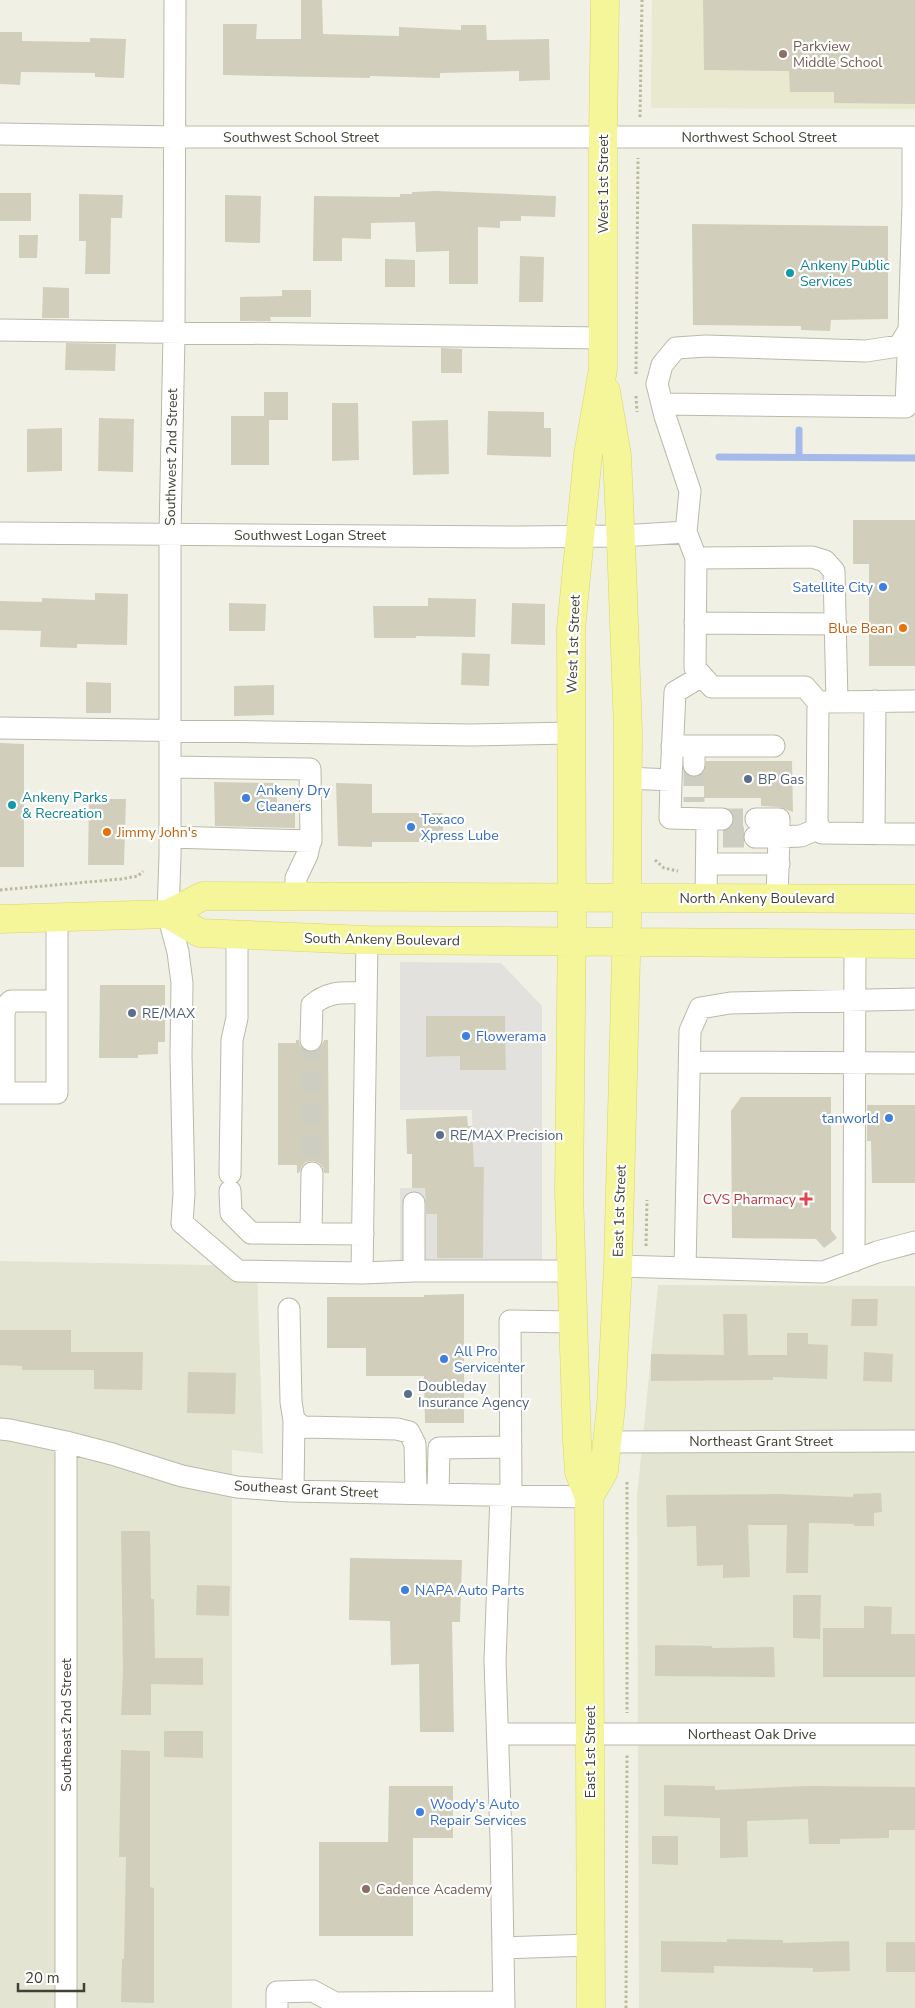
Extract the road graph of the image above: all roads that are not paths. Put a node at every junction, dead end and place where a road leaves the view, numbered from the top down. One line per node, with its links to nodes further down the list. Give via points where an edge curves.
1 (175, 0): 4 (street, Southwest 2nd Street)
2 (605, 0): 5 (main road, West 1st Street)
3 (0, 134): 4 (street, Southwest School Street)
4 (175, 137): 5 (street, Southwest School Street); 10 (street, Southwest 2nd Street)
5 (603, 137): 6 (street, Northwest School Street); 11 (main road, West 1st Street)
6 (914, 137): 7 (street)
7 (914, 204): 9 (street)
8 (0, 330): 10 (street)
9 (909, 330): 13 (street, via 899,346 866,352 706,346 676,348 662,365 657,384); 13 (street, via 906,406)
10 (174, 334): 11 (street); 16 (street, Southwest 2nd Street)
11 (603, 338): 12 (main road, West 1st Street)
12 (603, 369): 17 (main road, West 1st Street, via 588,455); 18 (main road, West 1st Street, via 617,455)
13 (662, 404): 14 (street, via 690,491)
14 (686, 532): 18 (street, Southwest Logan Street); 19 (street)
15 (0, 533): 16 (street, Southwest Logan Street)
16 (170, 535): 17 (street, Southwest Logan Street); 27 (street, Southwest 2nd Street)
17 (580, 536): 18 (street, Southwest Logan Street); 28 (main road, West 1st Street, via 571,629)
18 (621, 536): 32 (main road, West 1st Street, via 628,731)
19 (696, 558): 20 (street); 21 (street, via 812,557 825,561 834,570)
20 (695, 622): 21 (street); 22 (street, via 694,668)
21 (836, 624): 25 (street)
22 (702, 676): 25 (street, via 712,687 805,687); 29 (street, via 675,692)
23 (875, 701): 24 (street); 25 (street); 36 (street)
24 (915, 701)
25 (827, 702): 35 (street, via 817,822)
26 (0, 728): 27 (street)
27 (170, 730): 28 (street); 31 (street, Southwest 2nd Street)
28 (571, 733): 48 (main road, West 1st Street)
29 (672, 746): 30 (street, via 694,755); 33 (street)
30 (774, 746)
31 (170, 767): 38 (street, Southwest 2nd Street); 40 (street, via 310,769)
32 (626, 778): 33 (street); 51 (main road, West 1st Street)
33 (671, 780): 41 (street, via 670,818 708,822)
34 (755, 828): 39 (street, via 779,820)
35 (820, 828): 36 (street, via 822,833); 39 (street, via 801,836)
36 (874, 834): 37 (street)
37 (915, 834)
38 (170, 837): 40 (street); 47 (street, Southwest 2nd Street)
39 (780, 837): 42 (street)
40 (310, 841): 43 (street, via 296,878)
41 (707, 864): 42 (street); 44 (street)
42 (779, 864): 45 (street)
43 (296, 897): 47 (main road, South Ankeny Boulevard, via 203,896); 48 (main road, South Ankeny Boulevard)
44 (706, 898): 45 (main road, North Ankeny Boulevard); 51 (main road, North Ankeny Boulevard)
45 (777, 898): 46 (main road, North Ankeny Boulevard)
46 (915, 899)
47 (168, 914): 49 (main road, South Ankeny Boulevard); 52 (main road, South Ankeny Boulevard, via 200,933); 75 (street, Southwest 2nd Street, via 182,983 182,1223 238,1271)
48 (579, 915): 51 (main road, North Ankeny Boulevard); 51 (main road, South Ankeny Boulevard); 53 (main road, South Ankeny Boulevard); 74 (main road, East 1st Street, via 569,1183)
49 (57, 917): 50 (main road, South Ankeny Boulevard); 59 (street)
50 (0, 919)
51 (620, 926): 54 (main road, North Ankeny Boulevard); 71 (main road, East 1st Street)
52 (237, 934): 53 (main road, South Ankeny Boulevard); 67 (street, via 237,1018 232,1040 231,1213 251,1233)
53 (367, 940): 56 (street)
54 (855, 944): 55 (main road, North Ankeny Boulevard); 57 (street)
55 (915, 944)
56 (366, 993): 60 (street, via 335,993 323,996 312,1005); 68 (street)
57 (855, 999): 58 (street); 61 (street, via 730,1003 700,1008 690,1031); 62 (street)
58 (915, 999)
59 (57, 1001): 64 (street, via 12,1001 7,1005 4,1012); 64 (street, via 57,1093)
60 (311, 1040)
61 (690, 1062): 62 (street); 72 (street)
62 (854, 1062): 63 (street); 70 (street)
63 (915, 1063)
64 (2, 1093)
65 (312, 1174): 67 (street)
66 (414, 1203): 73 (street)
67 (311, 1233): 68 (street)
68 (363, 1234): 75 (street)
69 (915, 1242): 70 (street)
70 (854, 1261): 72 (street, via 823,1272)
71 (618, 1266): 72 (street); 82 (main road, East 1st Street)
72 (685, 1268)
73 (414, 1270): 74 (street, Southwest 2nd Street); 75 (street, Southwest 2nd Street)
74 (571, 1271): 77 (main road, East 1st Street)
75 (362, 1273)
76 (290, 1309): 78 (street)
77 (573, 1322): 83 (street, via 510,1321); 88 (main road, East 1st Street, via 579,1472)
78 (294, 1420): 84 (street); 85 (street, via 303,1427 409,1432 415,1444)
79 (0, 1429): 81 (street, Southeast Grant Street)
80 (915, 1441): 82 (street, Northeast Grant Street)
81 (66, 1442): 84 (street, Southeast Grant Street, via 182,1476 237,1487); 96 (street, Southeast 2nd Street)
82 (608, 1442): 88 (main road, East 1st Street, via 604,1471)
83 (511, 1447): 86 (street, via 439,1448); 87 (street)
84 (293, 1491): 85 (street, Southeast Grant Street)
85 (416, 1493): 86 (street, Southeast Grant Street)
86 (438, 1494): 87 (street, Southeast Grant Street)
87 (506, 1495): 88 (street, Southeast Grant Street); 89 (street, via 495,1660)
88 (589, 1496): 90 (main road, East 1st Street)
89 (498, 1734): 90 (street, Northeast Oak Drive); 93 (street)
90 (590, 1734): 91 (street, Northeast Oak Drive); 92 (main road, East 1st Street)
91 (915, 1734)
92 (590, 1945): 93 (street); 98 (main road, East 1st Street)
93 (503, 1948): 95 (street)
94 (332, 2005): 95 (street); 97 (street, via 313,1991 276,1992)
95 (504, 2005)
96 (66, 2008)
97 (277, 2008)
98 (591, 2008)

